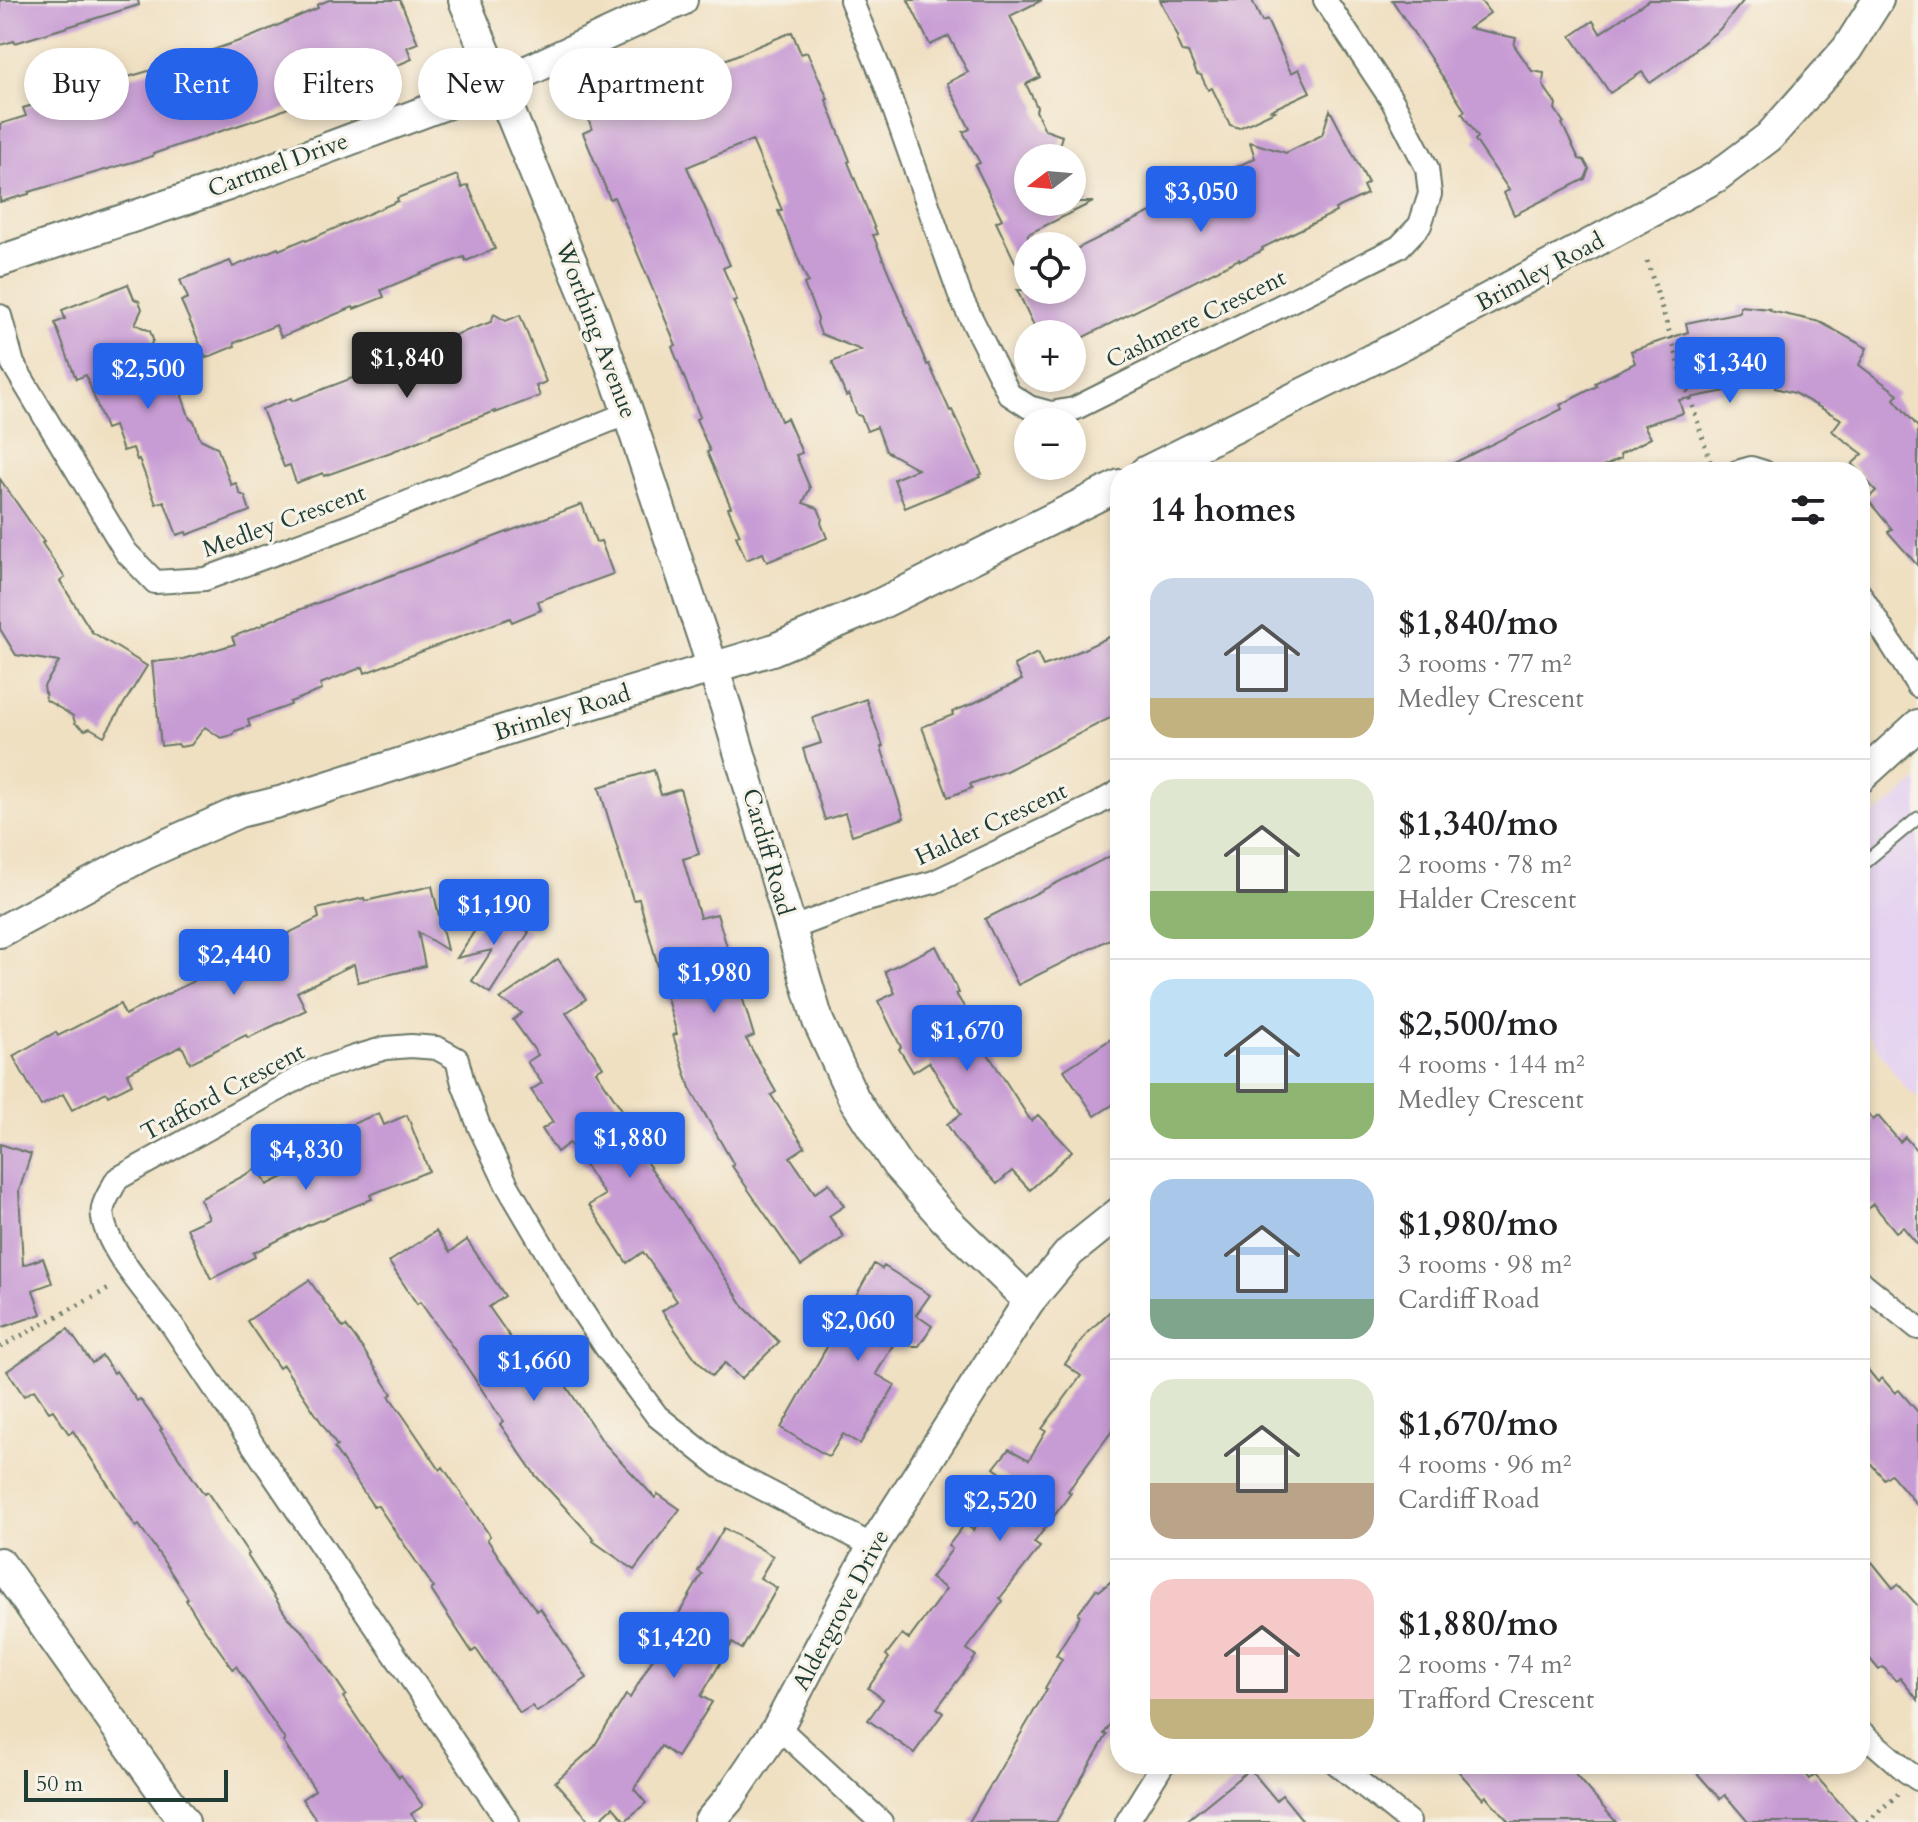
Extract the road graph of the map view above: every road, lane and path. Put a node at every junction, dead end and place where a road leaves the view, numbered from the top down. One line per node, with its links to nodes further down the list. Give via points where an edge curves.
1 (464, 0): 6 (street, Worthing Avenue)
2 (682, 0): 7 (street, Cartmel Drive)
3 (851, 0): 4 (street, Cashmere Crescent, via 961,298 1009,394 1051,413 1074,409 1399,247 1420,225 1430,194 1427,168 1393,102)
4 (1325, 0)
5 (1878, 0): 14 (street, Brimley Road, via 1847,49 1769,137 1716,177 1418,336)
6 (484, 48)
7 (533, 68)
8 (418, 114): 10 (street, Cartmel Drive)
9 (514, 120): 13 (street, Worthing Avenue)
10 (0, 261)
11 (1647, 261): 15 (path)
12 (0, 316): 13 (street, Medley Crescent, via 13,364 126,552 155,582 205,579)
13 (628, 413): 18 (street, Worthing Avenue)
14 (1165, 462)
15 (1710, 462)
16 (1110, 490): 18 (street, Brimley Road, via 874,607 772,650)
17 (1870, 610): 19 (street)
18 (712, 667): 25 (street, Cardiff Road); 26 (street, Brimley Road, via 239,812 145,854)
19 (1918, 686)
20 (1918, 725): 21 (street)
21 (1870, 769)
22 (1110, 797): 25 (street, Halder Crescent, via 934,882)
23 (1918, 818): 24 (lane)
24 (1870, 858)
25 (790, 929): 30 (street, Cardiff Road, via 818,1021 854,1099 897,1165)
26 (0, 932)
27 (1110, 1220): 30 (street, Aldergrove Drive, via 1070,1252)
28 (134, 1276): 32 (path); 33 (street, Trafford Crescent, via 105,1229 103,1208 117,1179 308,1073 386,1048 437,1048 457,1059 479,1126 507,1185 583,1313 657,1416 721,1467); 41 (street, Trafford Crescent)
29 (1870, 1289): 31 (street)
30 (1029, 1301): 33 (street, Aldergrove Drive)
31 (1918, 1328)
32 (0, 1347)
33 (873, 1546): 35 (street, Aldergrove Drive)
34 (0, 1563): 40 (street)
35 (778, 1727): 42 (street, Aldergrove Drive); 43 (street)
36 (1870, 1740): 39 (street)
37 (1157, 1774): 44 (street)
38 (1349, 1774): 45 (street)
39 (1917, 1778): 46 (path)
40 (184, 1822)
41 (508, 1822)
42 (709, 1822)
43 (881, 1822)
44 (1127, 1822)
45 (1409, 1822)
46 (1867, 1822)

